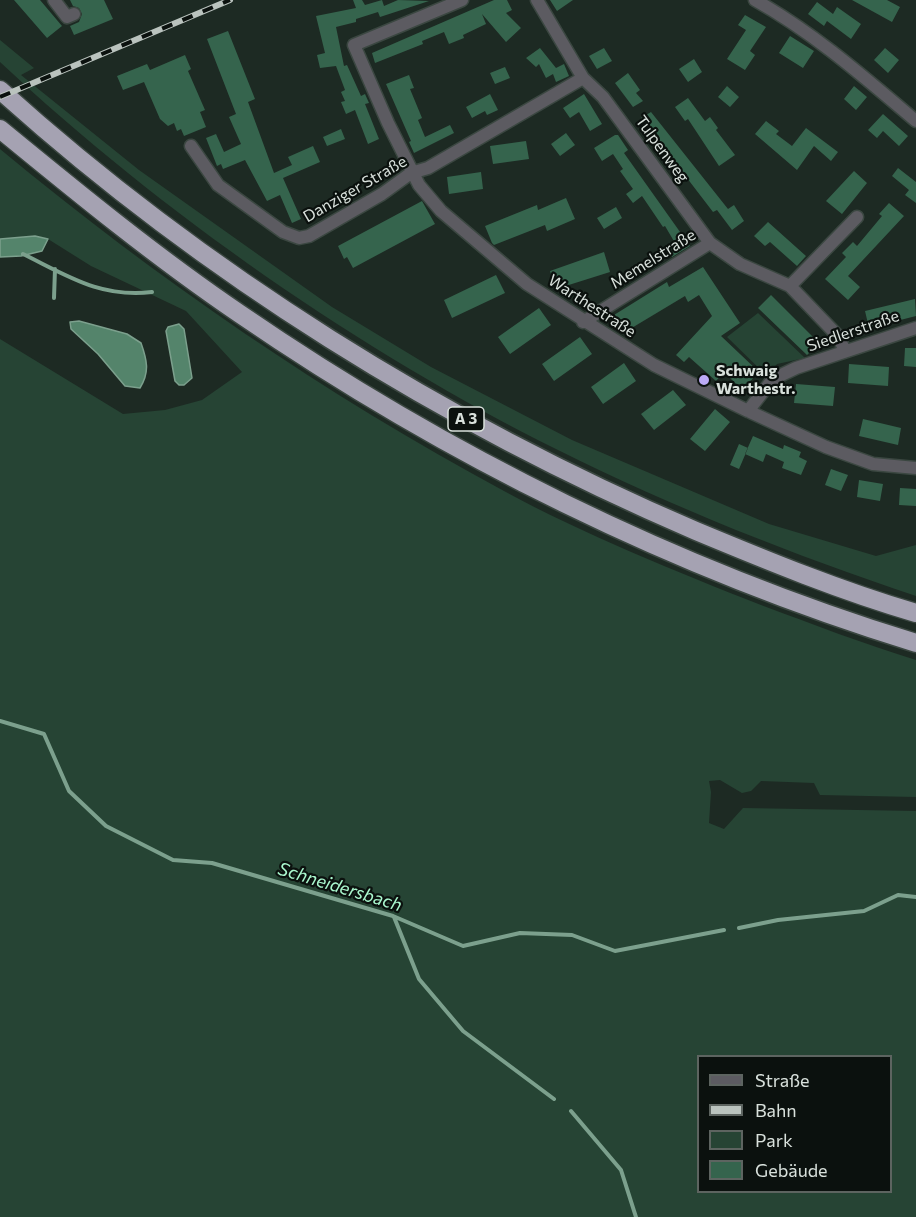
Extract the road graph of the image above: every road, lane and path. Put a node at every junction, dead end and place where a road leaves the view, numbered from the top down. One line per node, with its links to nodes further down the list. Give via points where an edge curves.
1 (54, 0): 5 (street, via 68,16)
2 (462, 0): 11 (street, Warthestraße, via 354,45)
3 (537, 0): 6 (street, Tulpenweg)
4 (755, 0): 8 (street, via 841,57)
5 (74, 14)
6 (583, 78): 11 (street, Danziger Straße, via 428,168); 13 (street, Tulpenweg, via 603,97)
7 (0, 90): 20 (highway, A 3, via 178,234 306,323 411,388 518,448 624,500 746,552)
8 (916, 121)
9 (0, 129): 21 (highway, A 3, via 81,196 239,314 463,450 545,495 665,550 797,604)
10 (191, 146): 11 (street, Danziger Straße, via 218,185 283,232 299,238 361,206)
11 (411, 173): 15 (street, Warthestraße, via 441,210 472,238 527,284)
12 (857, 217): 14 (street)
13 (710, 243): 14 (street, Tulpenweg, via 740,264); 15 (street, Memelstraße)
14 (790, 285): 17 (street, Tulpenweg, via 838,336)
15 (583, 322): 18 (street, Warthestraße, via 654,365)
16 (916, 328): 17 (street, Siedlerstraße)
17 (845, 351): 18 (street, Siedlerstraße, via 773,379)
18 (748, 411): 19 (street, Warthestraße, via 873,464)
19 (916, 468)
20 (916, 613)
21 (916, 643)

